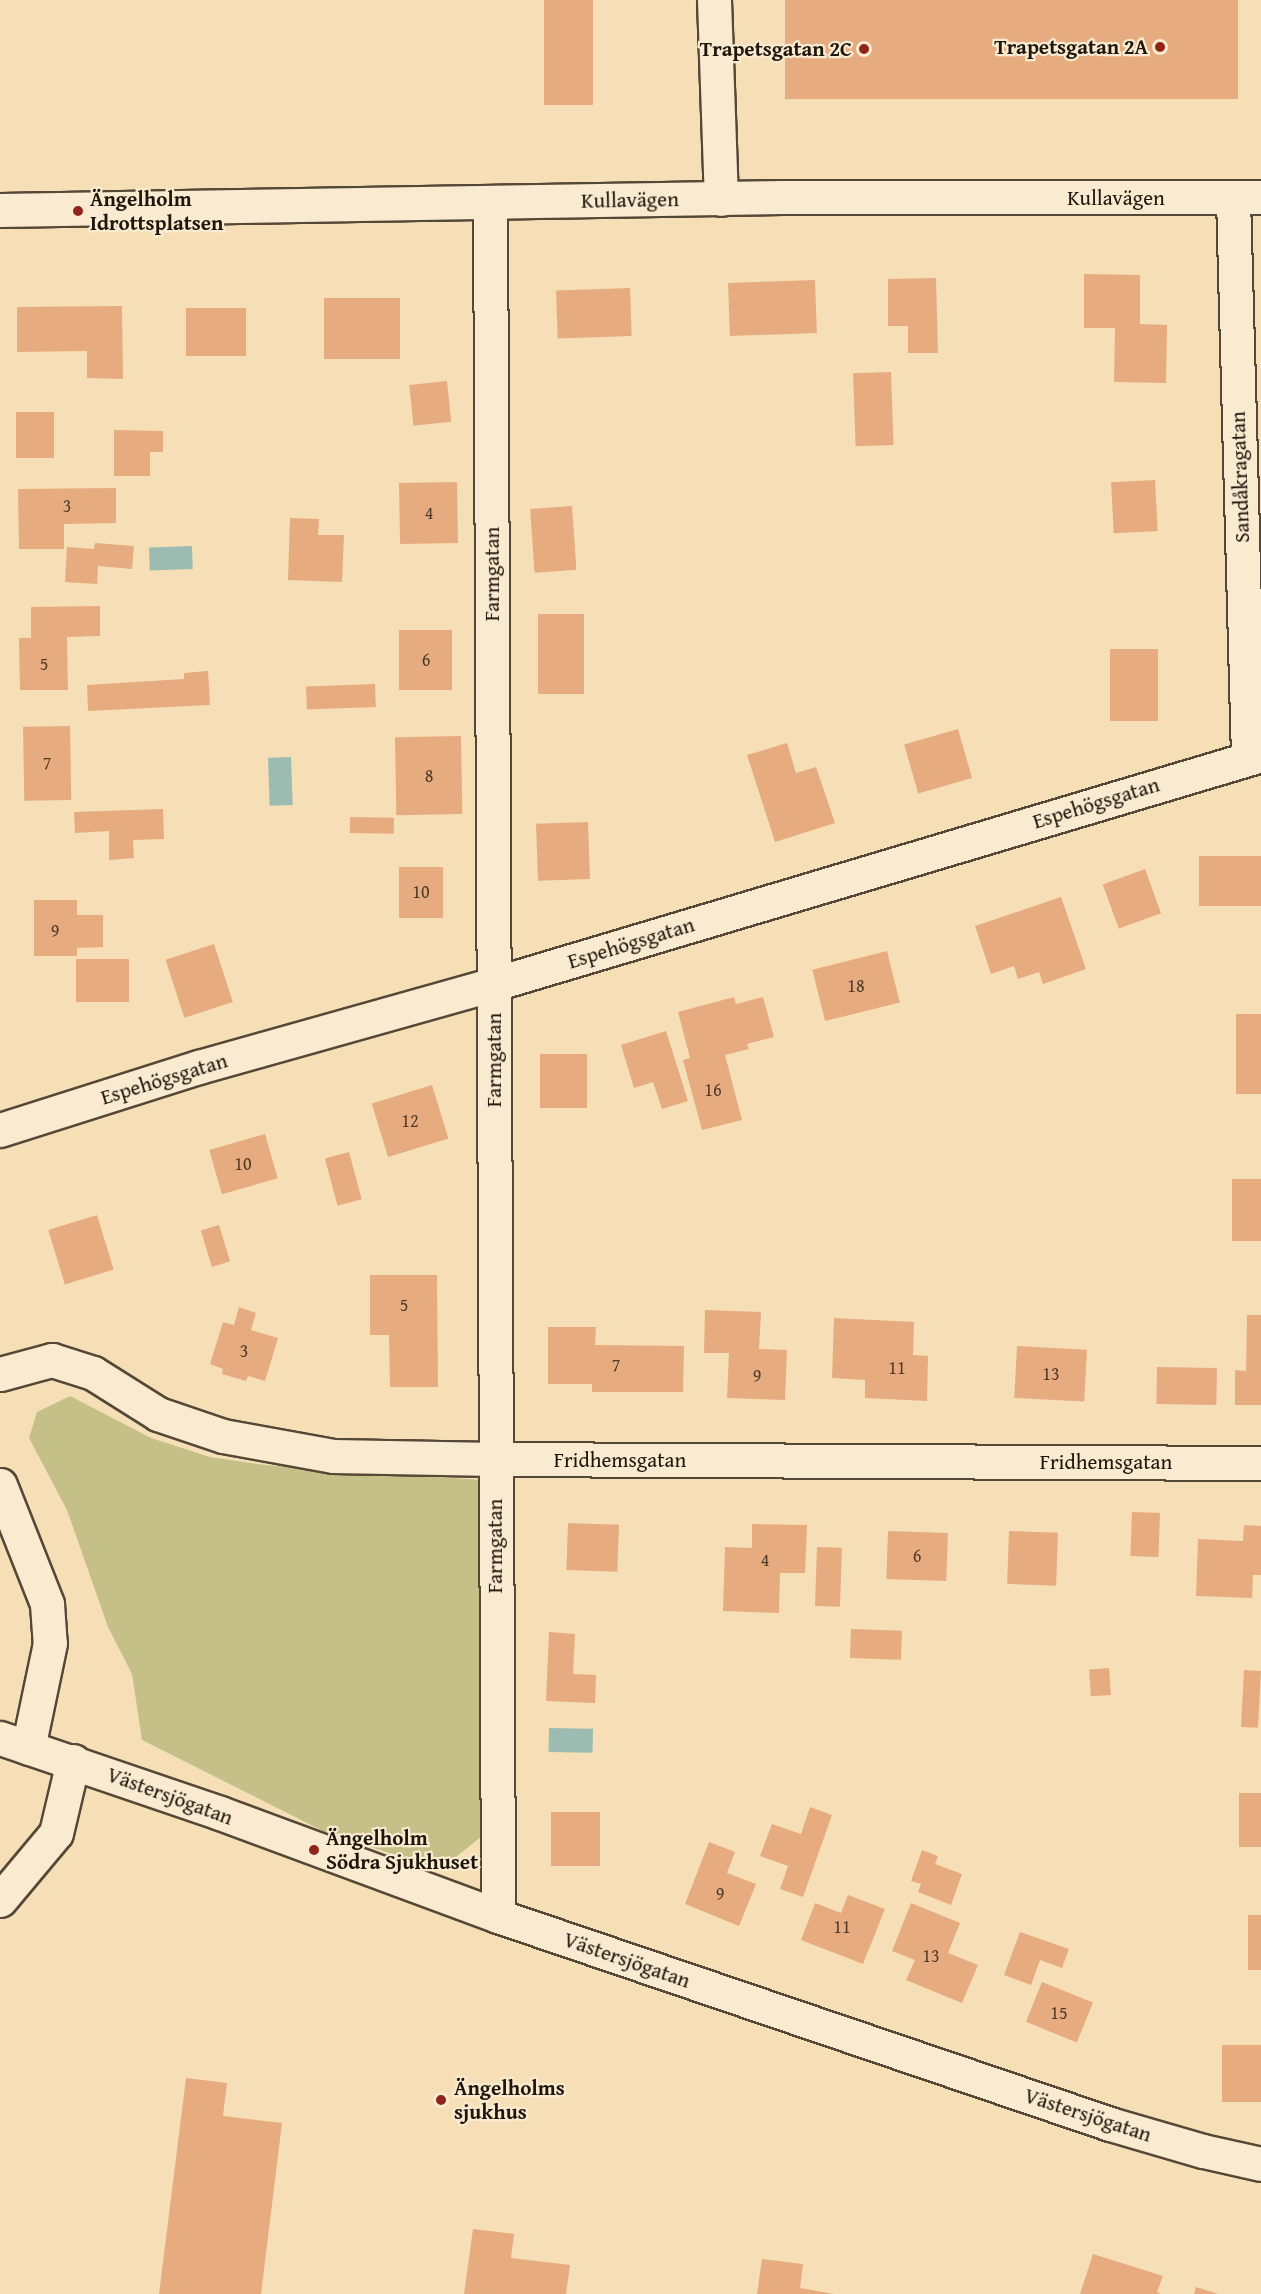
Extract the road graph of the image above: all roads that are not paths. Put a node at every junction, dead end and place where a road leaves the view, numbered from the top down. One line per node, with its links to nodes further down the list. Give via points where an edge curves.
1 (714, 0): 3 (street)
2 (1247, 198): 3 (street, Kullavägen); 6 (street, Sandåkragatan)
3 (721, 199): 4 (street, Kullavägen)
4 (490, 204): 5 (street, Kullavägen); 7 (street, Farmgatan)
5 (0, 210)
6 (1255, 756): 7 (street, Espehögsgatan)
7 (494, 984): 8 (street, Espehögsgatan, via 199,1067); 10 (street, Farmgatan)
8 (0, 1130)
9 (0, 1374): 10 (street, Fridhemsgatan, via 52,1360 93,1373 158,1413 223,1436 333,1456)
10 (495, 1459): 11 (street, Fridhemsgatan); 16 (street, Farmgatan)
11 (1261, 1463)
12 (0, 1485): 13 (street, via 47,1604 50,1642)
13 (14, 1743): 14 (street, Västersjögatan)
14 (73, 1761): 15 (street, via 56,1833); 16 (street, Västersjögatan)
15 (0, 1900)
16 (498, 1916): 17 (street, Västersjögatan, via 1110,2124)
17 (1261, 2164)

